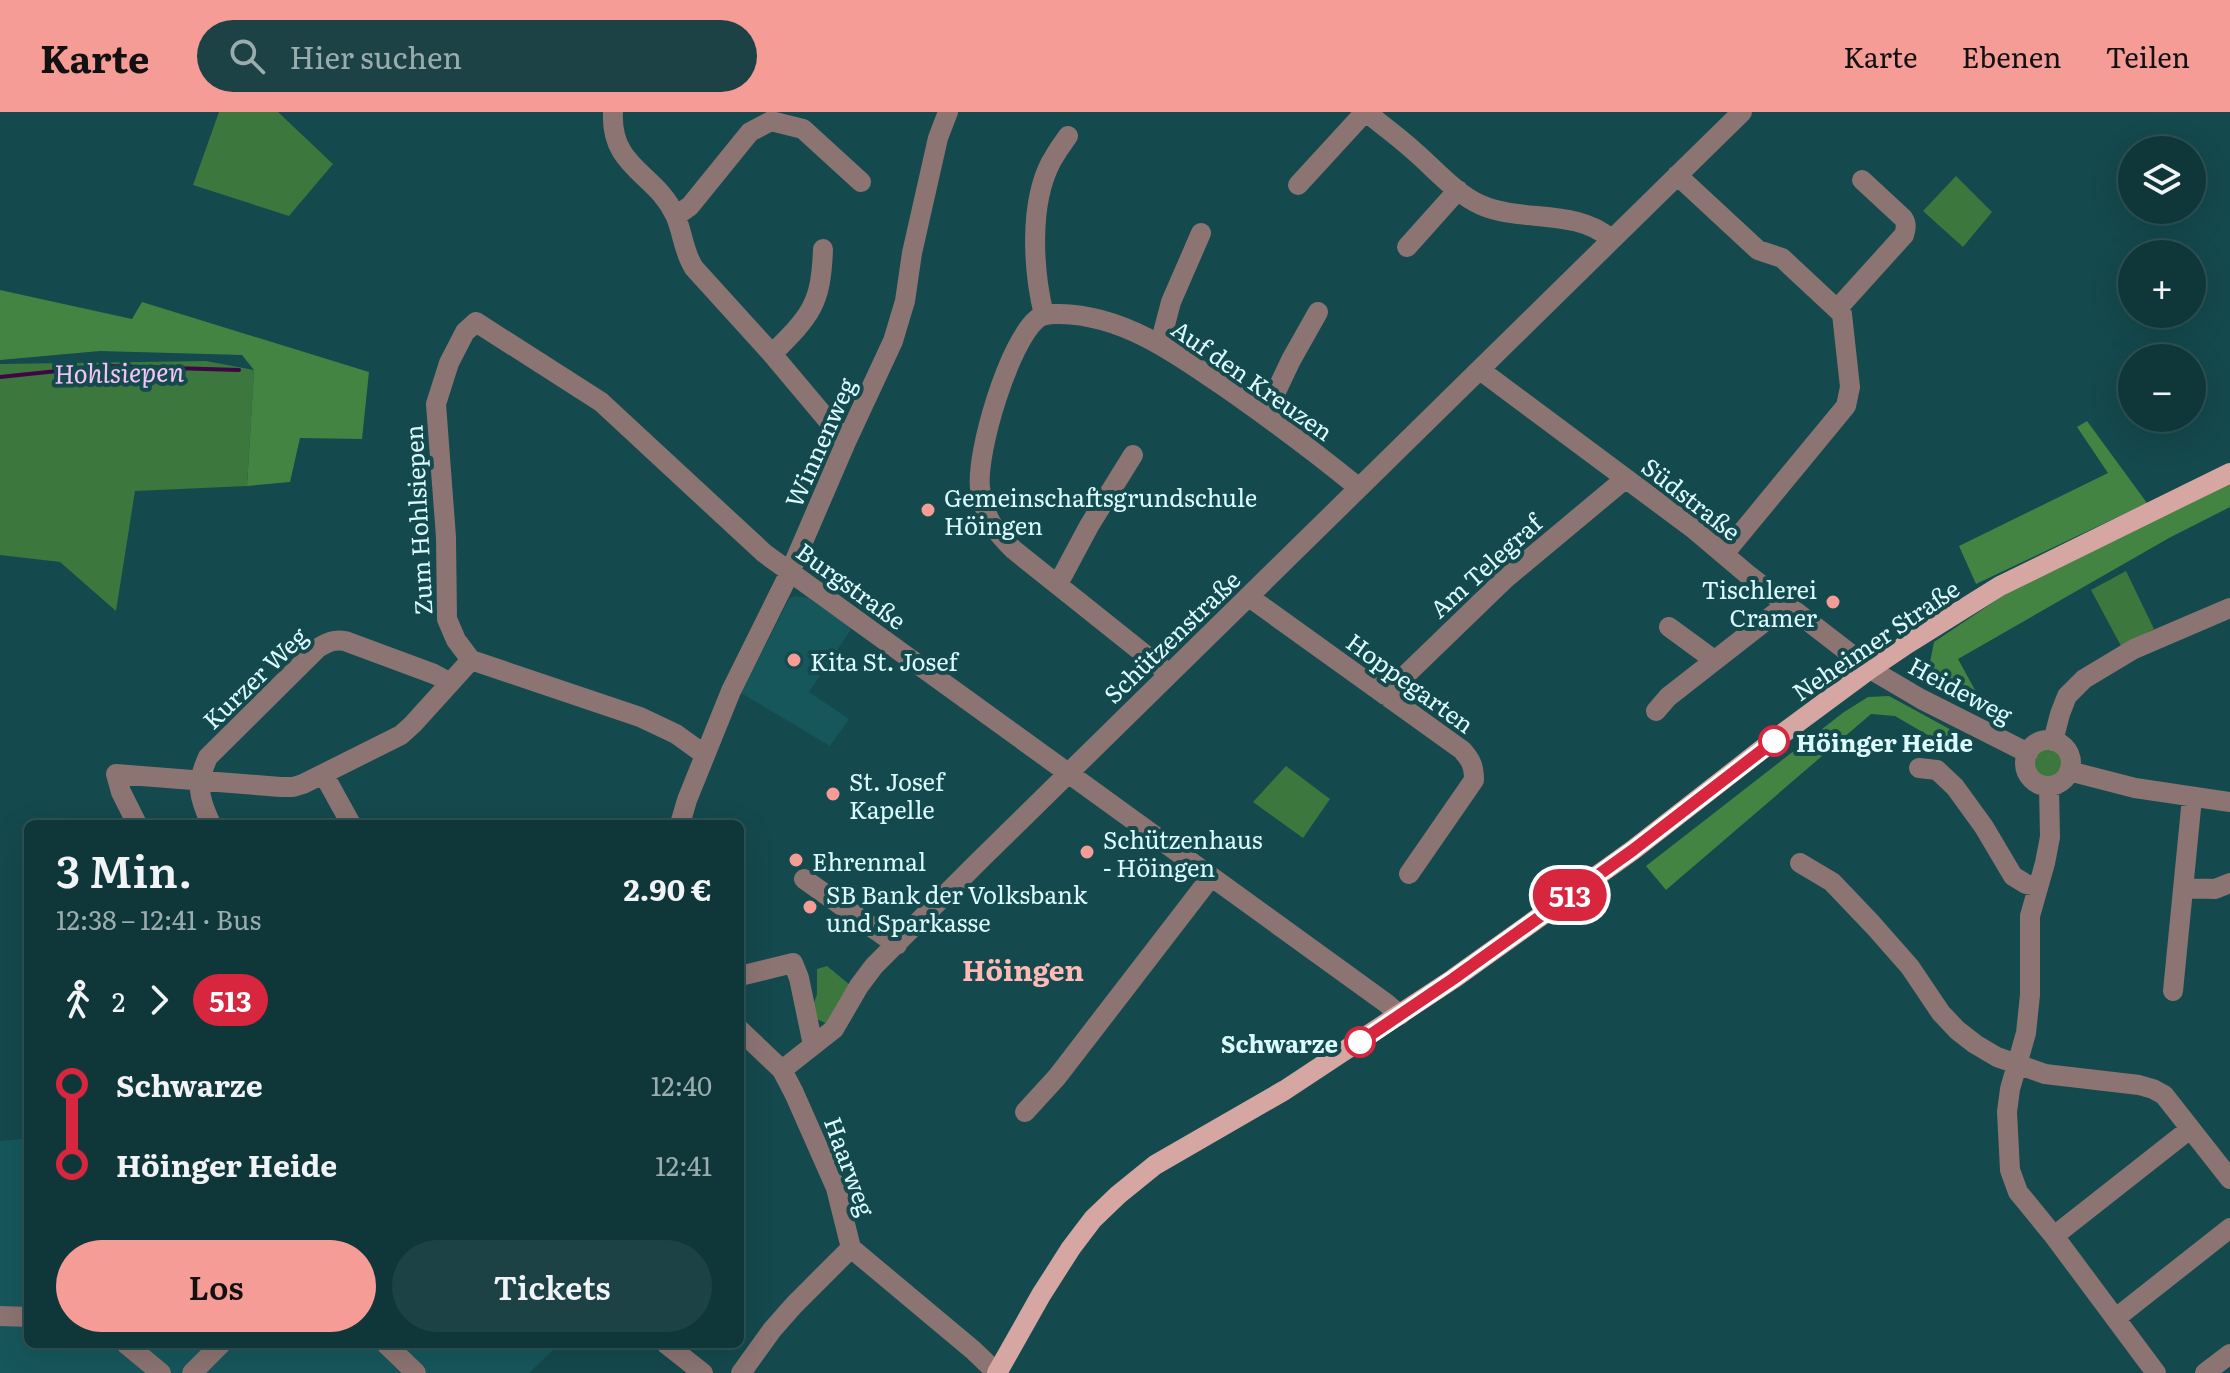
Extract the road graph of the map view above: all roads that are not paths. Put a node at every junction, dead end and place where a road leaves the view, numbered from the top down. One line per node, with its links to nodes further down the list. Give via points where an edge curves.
1 (613, 112): 11 (street, via 614,132 625,158)
2 (948, 112): 24 (street, Winnenweg, via 921,211 900,322)
3 (1366, 112): 9 (street); 10 (street)
4 (1733, 115): 6 (street, Schützenstraße)
5 (1068, 136): 18 (street, via 1050,163 1039,198 1036,245)
6 (1677, 175): 13 (street, Schützenstraße); 16 (street, via 1758,250 1782,258)
7 (1862, 180): 16 (street, via 1903,218 1906,230)
8 (861, 182): 11 (street, via 803,129 771,121 750,132)
9 (1298, 185)
10 (1458, 190): 13 (street, via 1493,210 1585,223); 14 (street)
11 (676, 216): 20 (street, via 694,268)
12 (1201, 233): 19 (street, via 1171,302)
13 (1611, 239): 21 (street, Schützenstraße)
14 (1407, 247)
15 (823, 249): 20 (street, via 813,306)
16 (1838, 308): 29 (street, via 1850,387 1846,406)
17 (1318, 312): 23 (street)
18 (1044, 315): 19 (street, Auf den Kreuzen, via 1087,317); 31 (street, via 1027,332 1004,379 983,445 980,487 993,528)
19 (1160, 344): 23 (street, Auf den Kreuzen)
20 (772, 354): 24 (street)
21 (1480, 370): 27 (street, Südstraße); 28 (street, Schützenstraße)
22 (436, 404): 30 (street, Burgstraße, via 449,363 476,322 601,402); 36 (street, Zum Hohlsiepen, via 447,619)
23 (1265, 415): 28 (street, Auf den Kreuzen)
24 (846, 442): 30 (street, Winnenweg)
25 (1133, 455): 31 (street)
26 (2230, 473): 38 (main road, Neheimer Straße, via 2000,586)
27 (1625, 479): 29 (street, Südstraße); 41 (street, Am Telegraf, via 1505,579)
28 (1359, 488): 32 (street, Schützenstraße)
29 (1724, 554): 33 (street, Südstraße)
30 (790, 572): 45 (street, Winnenweg); 48 (street, Burgstraße)
31 (1058, 584): 39 (street)
32 (1249, 597): 39 (street, Schützenstraße); 41 (street, Hoppegarten)
33 (1787, 604): 37 (street); 38 (street, Südstraße)
34 (2230, 608): 43 (street, via 2134,649 2084,679 2067,696)
35 (1669, 627): 37 (street)
36 (471, 660): 40 (street); 45 (street, via 640,717)
37 (1714, 660): 42 (street)
38 (1870, 669): 44 (street, Heideweg); 68 (main road, Neheimer Straße, via 1633,850)
39 (1168, 673): 48 (street, Schützenstraße)
40 (449, 682): 49 (street, via 401,735); 50 (street, Kurzer Weg, via 332,640 208,757)
41 (1385, 695): 59 (street, Hoppegarten, via 1462,750 1474,768 1468,790)
42 (1656, 711)
43 (2053, 741): 44 (street, Heideweg, via 2038,743); 47 (street, via 2069,756)
44 (2028, 753): 51 (street, Heideweg, via 2025,766 2031,778)
45 (705, 755): 57 (street, Winnenweg)
46 (1919, 768): 63 (street, via 1937,770 1955,787 2013,876)
47 (2069, 771): 51 (street, via 2062,782); 52 (street)
48 (1067, 774): 60 (street, Burgstraße); 65 (street, Schützenstraße)
49 (324, 775): 50 (street, via 293,787); 56 (street)
50 (200, 781): 54 (street, via 116,774); 55 (street, via 200,800)
51 (2049, 786): 63 (street, via 2050,837)
52 (2192, 798): 53 (street); 64 (street)
53 (2230, 802)
54 (135, 820)
55 (209, 820)
56 (349, 820)
57 (681, 820)
58 (1800, 863): 71 (street, via 1832,882 1873,925 1957,1030)
59 (1409, 874)
60 (1211, 877): 68 (street, Burgstraße); 73 (street)
61 (804, 879): 65 (street)
62 (2230, 883): 64 (street, via 2215,889)
63 (2038, 886): 71 (street, via 2030,916 2030,995)
64 (2184, 888): 67 (street)
65 (897, 945): 70 (street, Schützenstraße, via 874,966 834,1029)
66 (744, 975): 70 (street, via 793,963)
67 (2173, 991)
68 (1400, 1015): 92 (main road, Neheimer Straße, via 1155,1165 1118,1195 1071,1248)
69 (744, 1034): 72 (street, Haarweg)
70 (813, 1045): 72 (street, Schützenstraße)
71 (2018, 1066): 74 (street, via 2153,1089 2164,1095); 77 (street, via 2007,1112 2010,1170 2018,1192)
72 (782, 1070): 78 (street, Haarweg, via 836,1188)
73 (1025, 1112)
74 (2190, 1129): 75 (street); 77 (street)
75 (2230, 1179)
76 (2230, 1228): 81 (street)
77 (2054, 1236): 81 (street)
78 (851, 1248): 91 (street, via 772,1330); 92 (street, Haarweg)
79 (0, 1316): 80 (street)
80 (24, 1317)
81 (2116, 1318): 93 (street)
82 (131, 1348): 87 (street)
83 (217, 1348): 88 (street)
84 (390, 1348): 89 (street)
85 (671, 1348): 90 (street)
86 (2230, 1354): 94 (street)
87 (161, 1373)
88 (192, 1373)
89 (416, 1373)
90 (703, 1373)
91 (741, 1373)
92 (997, 1373)
93 (2156, 1373)
94 (2205, 1373)

